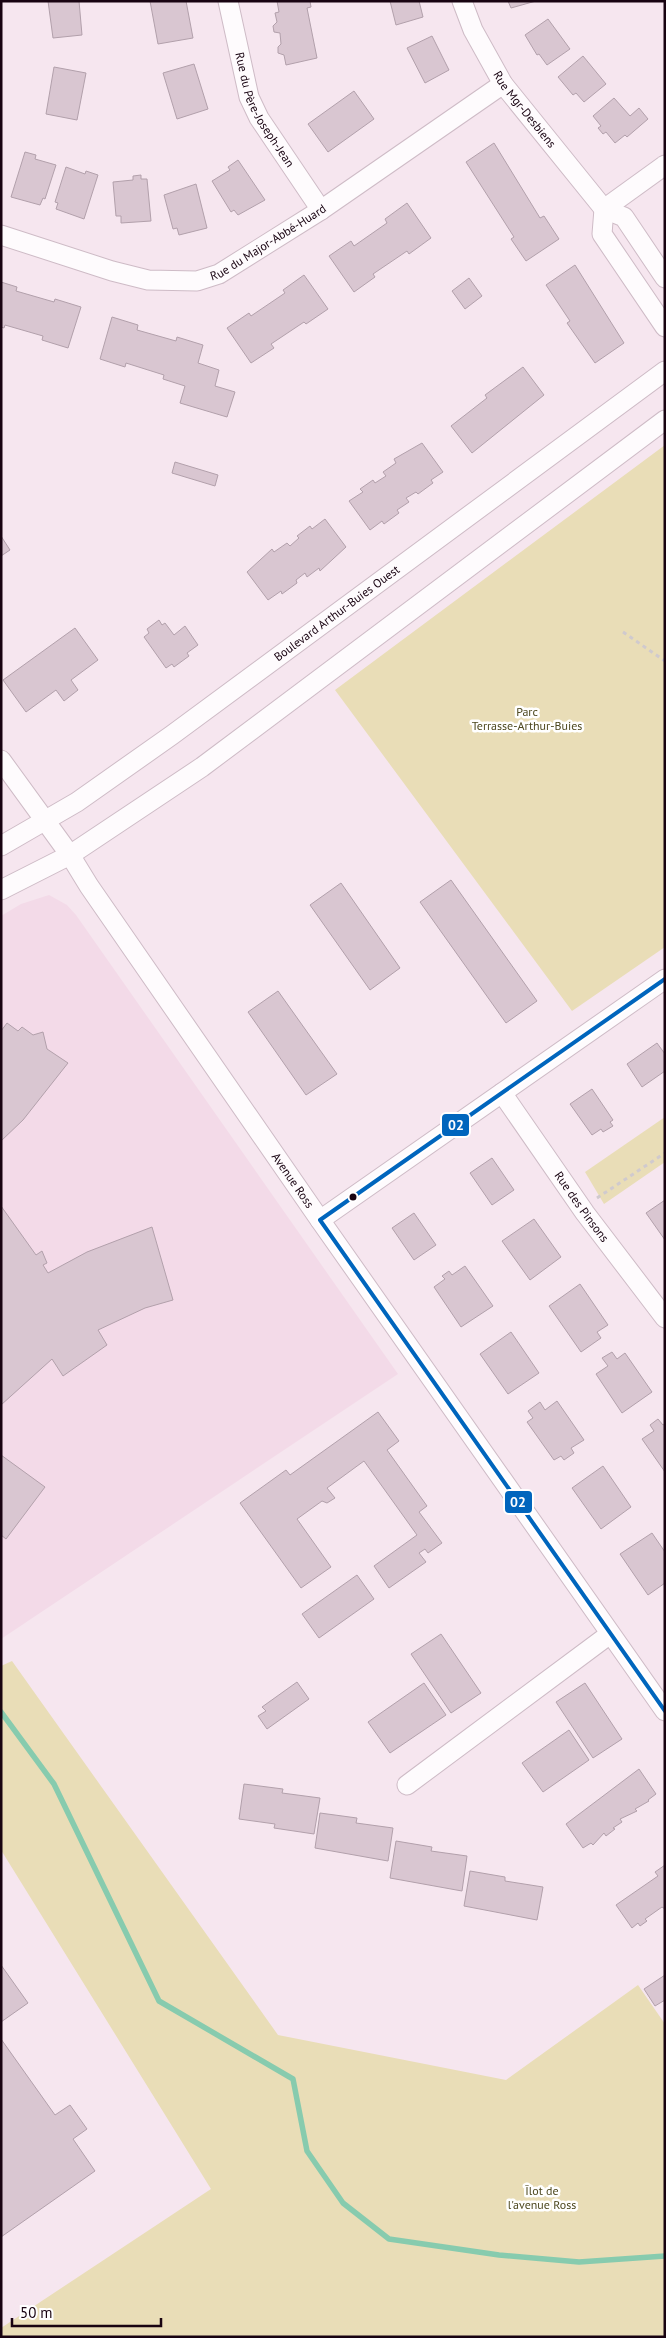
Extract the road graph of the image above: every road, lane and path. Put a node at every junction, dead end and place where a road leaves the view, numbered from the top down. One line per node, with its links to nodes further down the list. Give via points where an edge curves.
1 (228, 1): 6 (street, Rue du Père-Joseph-Jean, via 249,98 258,118)
2 (462, 1): 3 (street, Rue Mgr-Desbiens, via 473,30)
3 (503, 84): 5 (street, Rue Mgr-Desbiens); 6 (street, Rue du Major-Abbé-Huard)
4 (665, 165): 5 (street)
5 (604, 209): 8 (street, via 624,217); 9 (street, via 602,234)
6 (321, 210): 7 (street, Rue du Major-Abbé-Huard, via 219,274 197,280 148,280)
7 (1, 235)
8 (665, 278)
9 (665, 327)
10 (665, 371): 15 (street, Boulevard Arthur-Buies Ouest, via 172,735)
11 (665, 420): 17 (street, via 202,767)
12 (624, 632): 13 (path)
13 (665, 661)
14 (1, 760): 15 (street, Avenue Ross)
15 (46, 820): 16 (street, Boulevard Arthur-Buies Ouest); 17 (street, Avenue Ross)
16 (1, 846)
17 (70, 855): 18 (street); 23 (street, Avenue Ross)
18 (1, 890)
19 (665, 979): 20 (street)
20 (502, 1093): 22 (street, Rue des Pinsons); 23 (street)
21 (665, 1153): 22 (path, via 600,1194)
22 (585, 1213): 24 (street, Rue des Pinsons)
23 (320, 1220): 25 (street, Avenue Ross)
24 (662, 1309)
25 (610, 1634): 26 (street, Avenue Ross); 27 (street)
26 (665, 1711)
27 (407, 1785)

